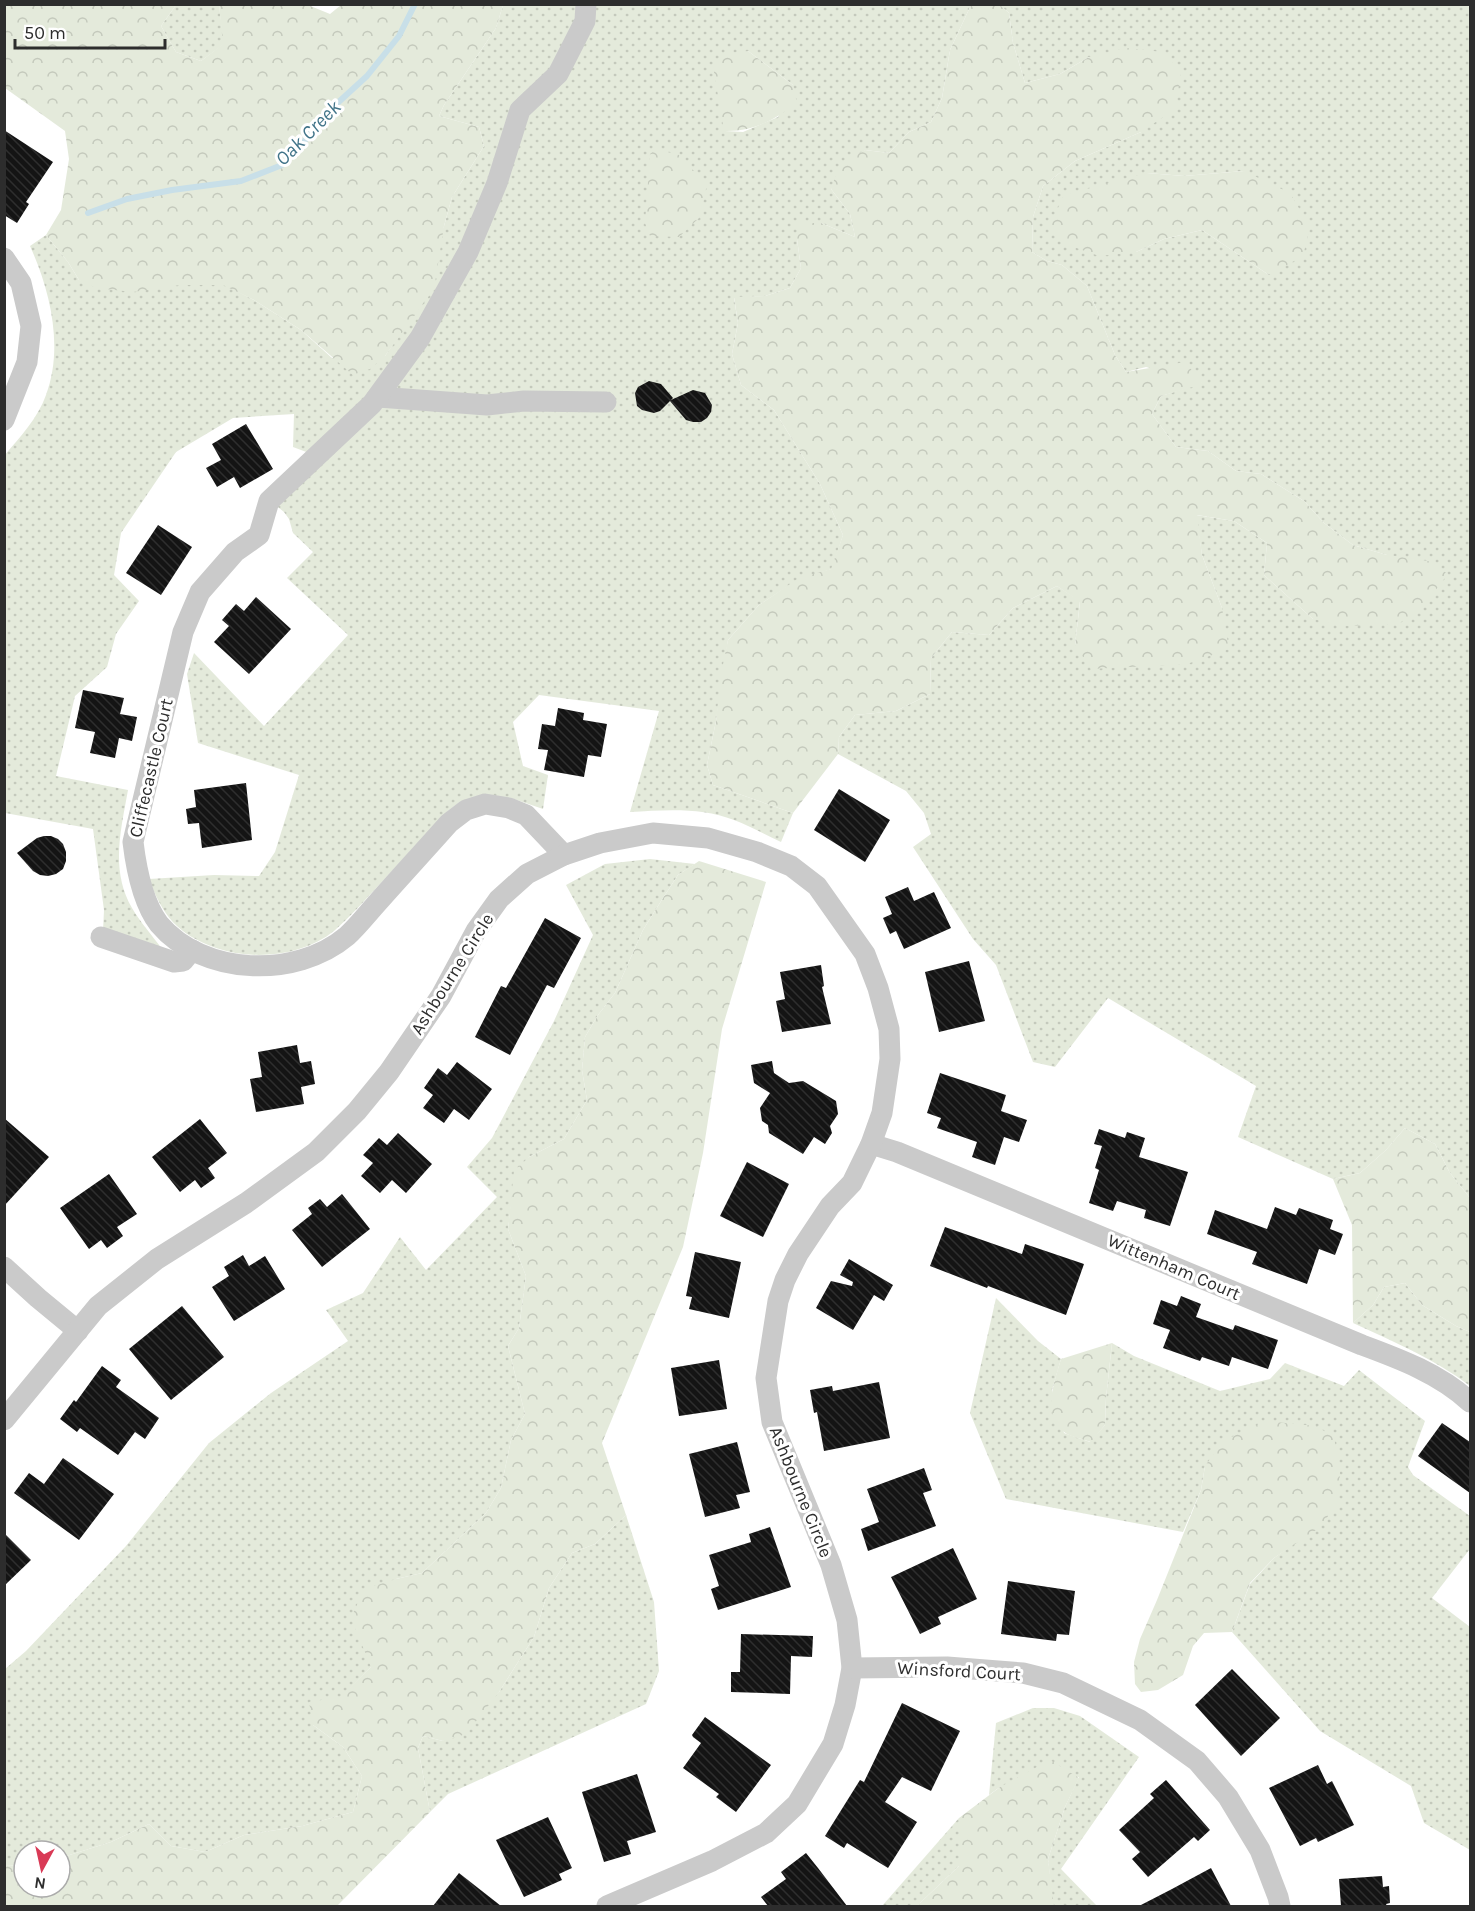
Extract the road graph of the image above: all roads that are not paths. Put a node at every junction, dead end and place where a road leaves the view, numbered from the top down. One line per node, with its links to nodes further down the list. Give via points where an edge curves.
1 (586, 4): 3 (street, via 585,21 558,74 520,110 497,183 468,252 420,338)
2 (4, 258): 5 (street, via 21,283 31,326 27,362)
3 (378, 397): 4 (street, via 487,405 524,401); 8 (street, Cliffecastle Court, via 269,501 259,535 235,552 200,592 183,632 133,842 135,866 158,923)
4 (606, 402)
5 (4, 420)
6 (564, 855): 8 (street, Cliffecastle Court, via 526,815 485,804 466,810 449,823 346,936 326,949 304,959 271,966 212,960); 9 (street, Ashbourne Circle, via 652,832 685,834 757,852 791,866 817,886 865,954 889,1029 890,1059 882,1113); 11 (street, Ashbourne Circle, via 527,874 499,899 476,931 441,996 389,1072 316,1152 246,1203 156,1259 98,1306)
7 (101, 937): 8 (street, via 174,962 183,961)
8 (192, 950)
9 (872, 1144): 12 (street, Wittenham Court, via 1394,1357 1456,1388); 14 (street, Ashbourne Circle, via 852,1183 824,1215 785,1280 766,1378 772,1422 831,1565 847,1620)
10 (4, 1267): 11 (street)
11 (78, 1331): 13 (street, Ashbourne Circle)
12 (1470, 1402)
13 (4, 1420)
14 (852, 1668): 15 (street, Ashbourne Circle, via 832,1744 797,1804 766,1833); 16 (street, Winsford Court, via 946,1666 1023,1673 1064,1683 1140,1720 1197,1761 1228,1797 1260,1850)
15 (607, 1906)
16 (1280, 1906)

